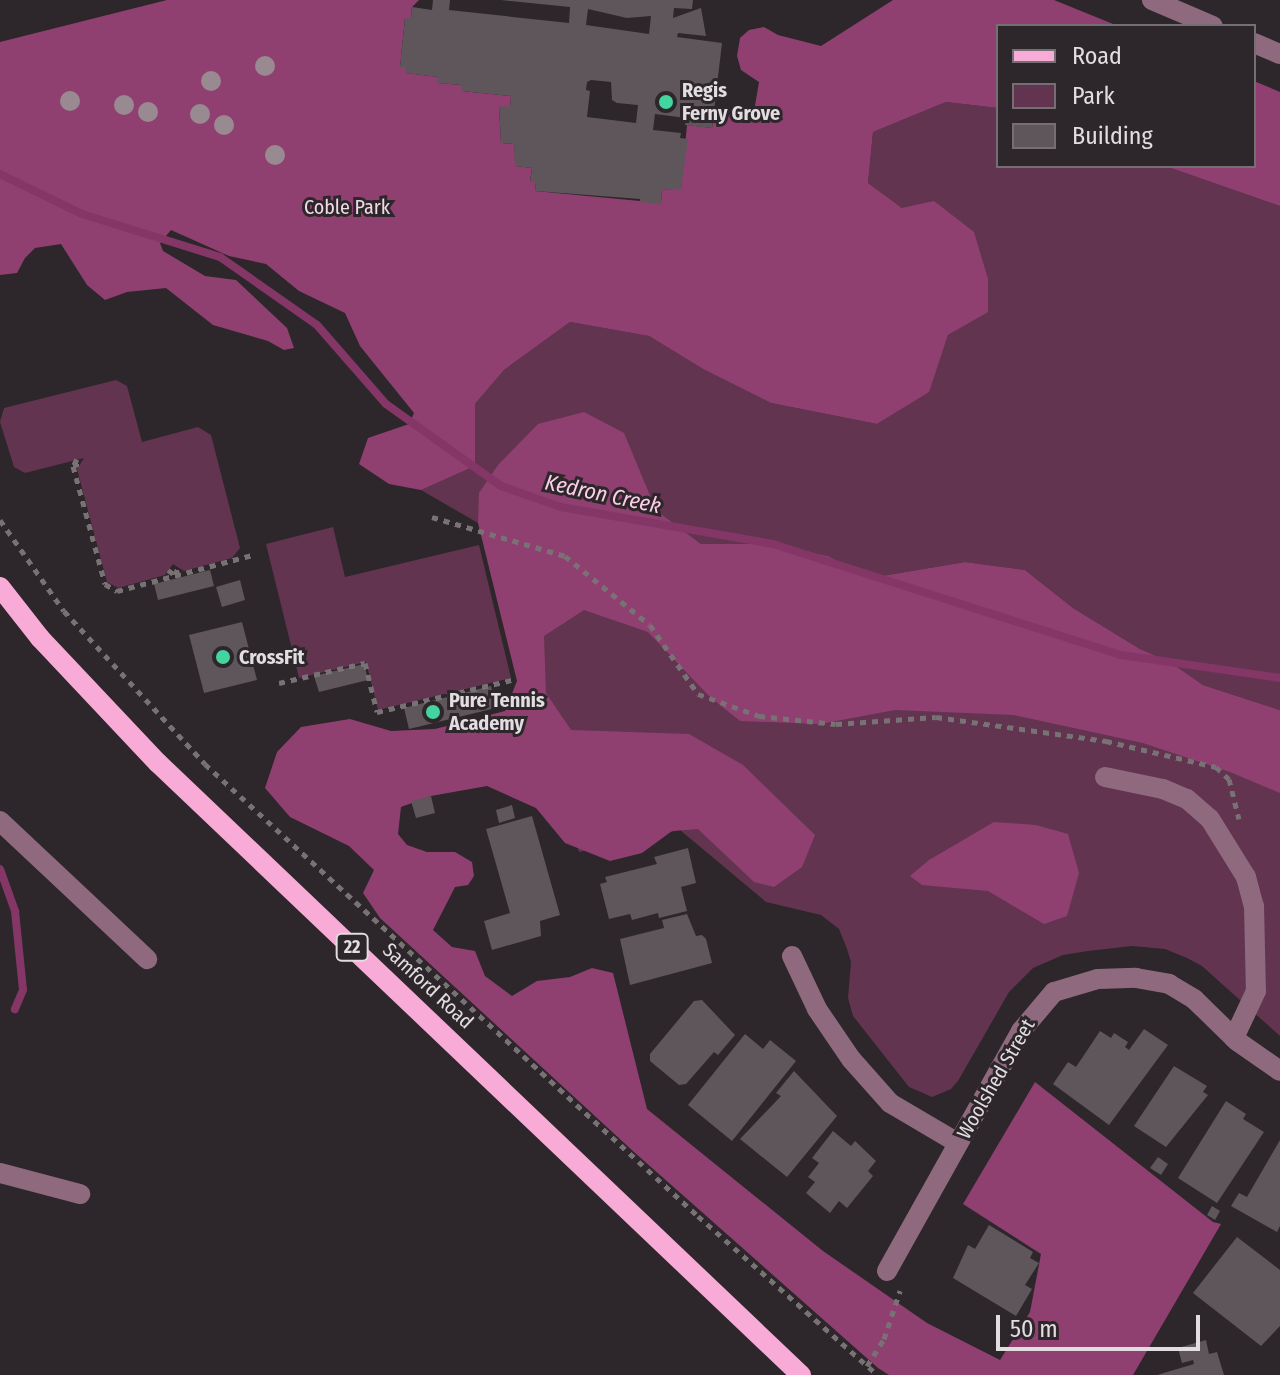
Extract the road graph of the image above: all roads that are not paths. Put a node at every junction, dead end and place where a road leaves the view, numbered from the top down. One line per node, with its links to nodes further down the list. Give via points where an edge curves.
1 (1152, 0): 2 (street)
2 (1208, 24)
3 (1256, 44): 4 (street)
4 (1280, 54)
5 (0, 587): 16 (main road, Samford Road / 22, via 40,638 158,763)
6 (1105, 777): 10 (street, via 1187,799 1210,819 1246,877 1254,906 1256,991)
7 (0, 821): 9 (street)
8 (792, 956): 12 (street, via 817,1009 870,1081 890,1103)
9 (147, 959)
10 (1234, 1038): 11 (street, Woolshed Street); 12 (street, Woolshed Street, via 1194,999 1169,984 1136,978 1073,984 1054,992 1035,1011)
11 (1280, 1071)
12 (958, 1143): 15 (street, Woolshed Street)
13 (0, 1173): 14 (street)
14 (80, 1194)
15 (887, 1271)
16 (801, 1375)

